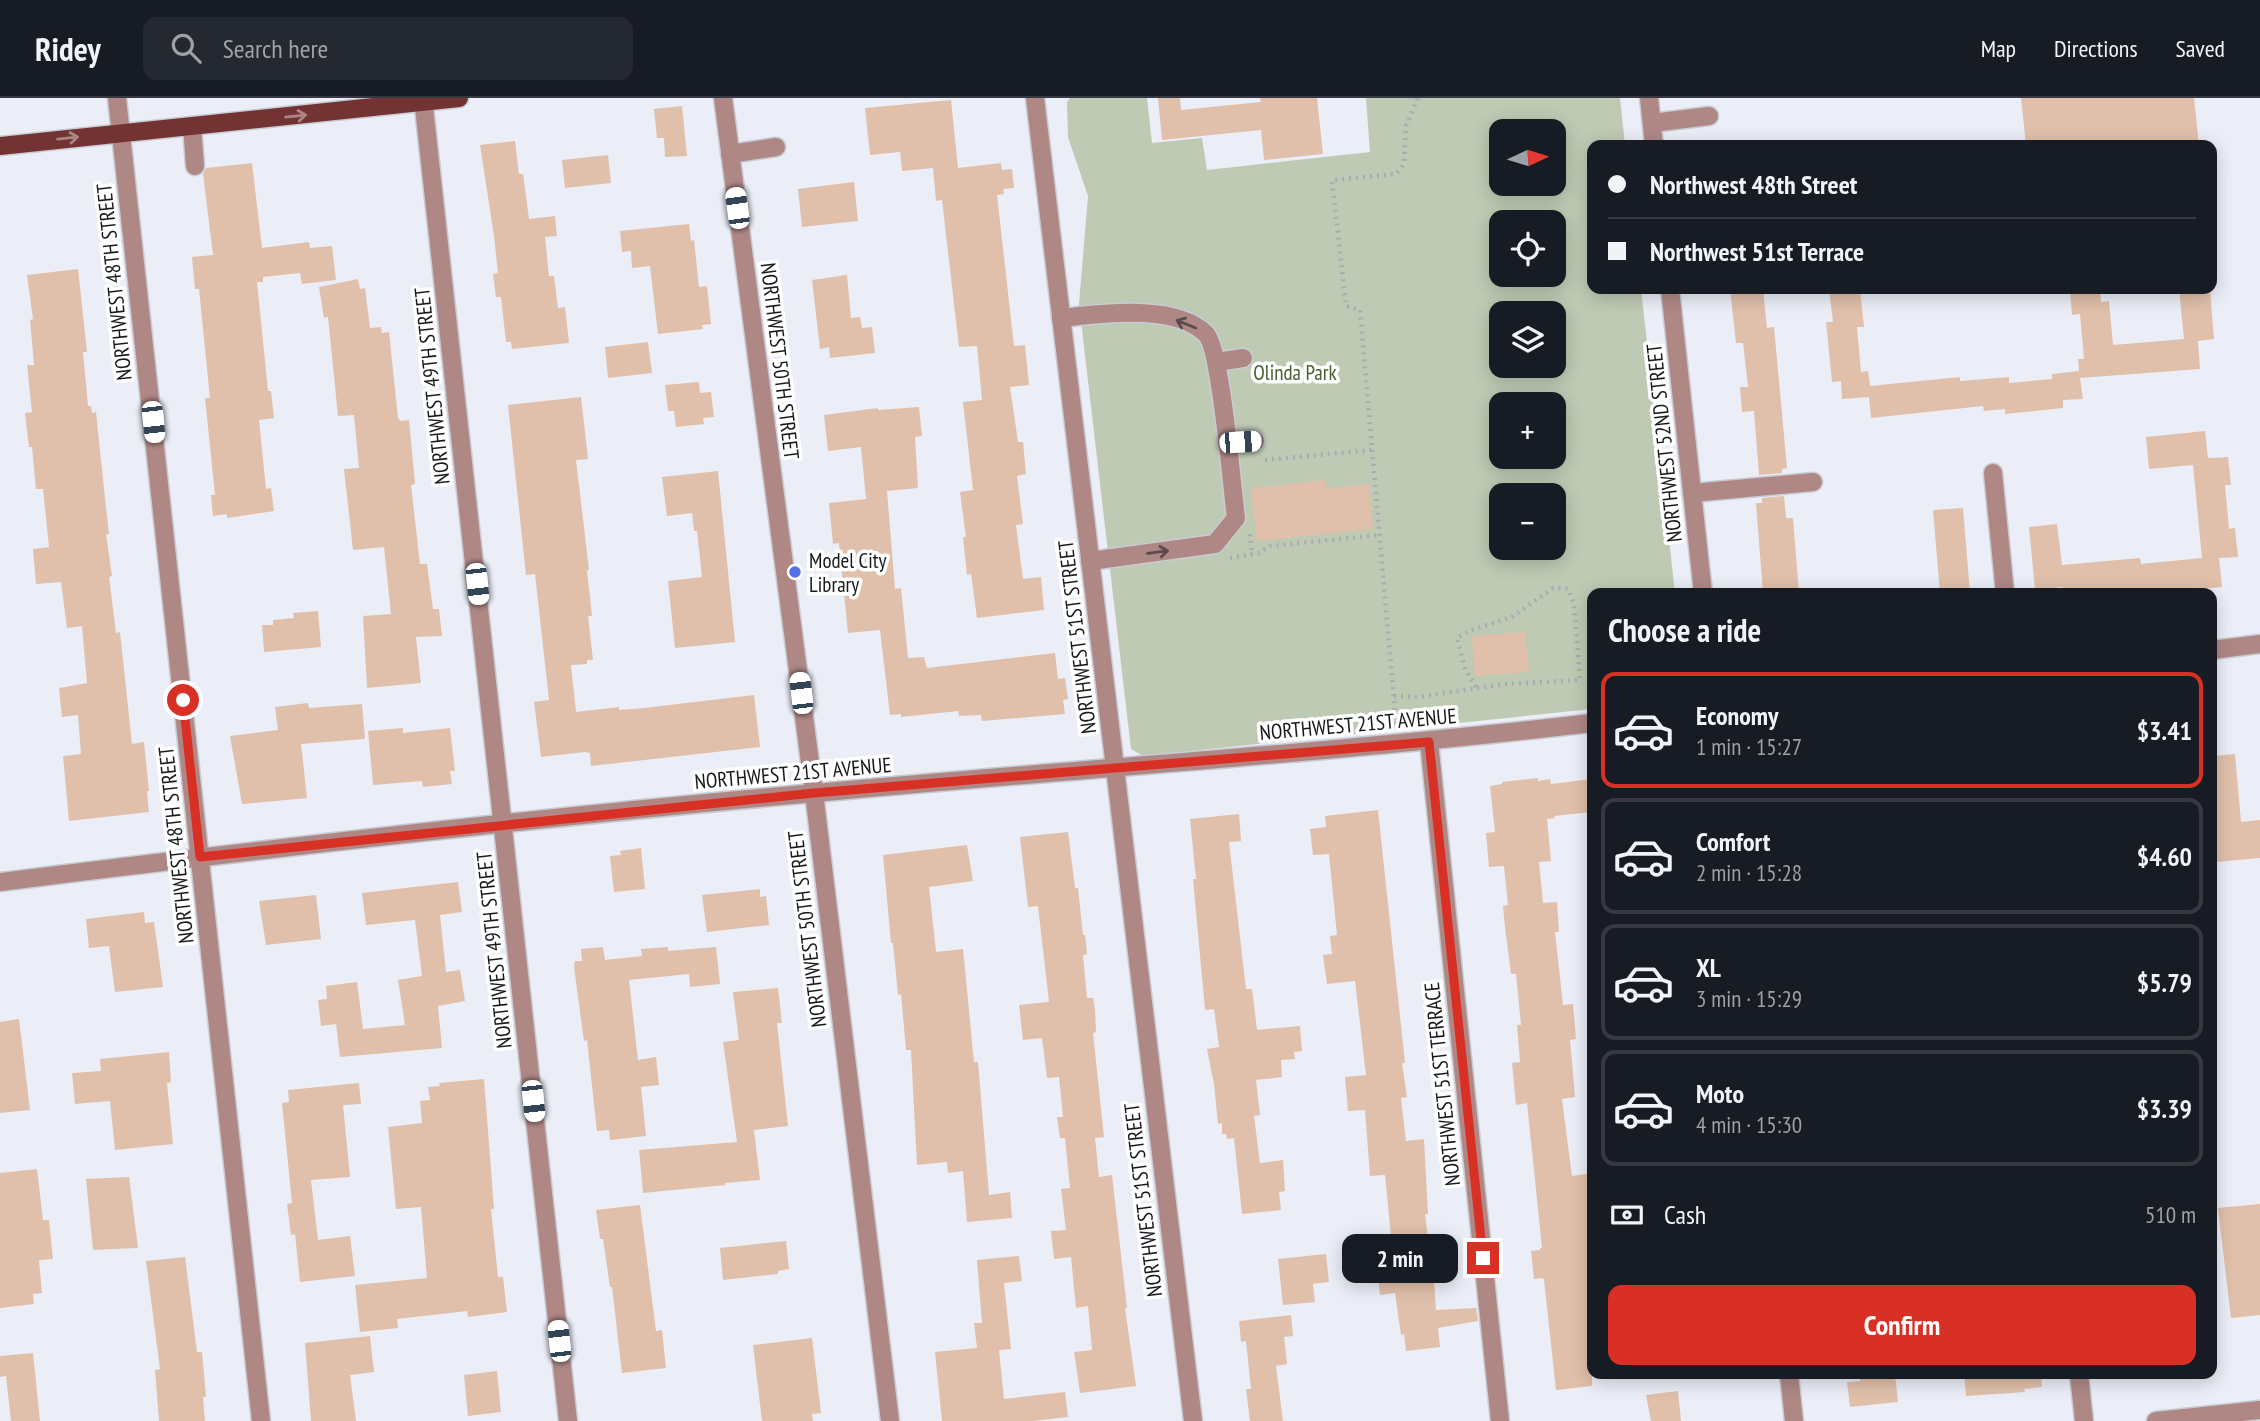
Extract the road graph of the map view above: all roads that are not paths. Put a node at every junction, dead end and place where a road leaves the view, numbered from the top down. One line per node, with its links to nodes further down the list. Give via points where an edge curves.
1 (117, 98): 11 (street, NORTHWEST 48TH STREET)
2 (459, 98): 6 (main road)
3 (723, 98): 15 (street, NORTHWEST 50TH STREET)
4 (1035, 98): 18 (street, NORTHWEST 51ST STREET)
5 (1649, 98): 9 (street)
6 (423, 100): 7 (main road); 35 (street, NORTHWEST 49TH STREET)
7 (345, 104): 10 (main road, one-way to 7)
8 (1709, 117): 9 (street)
9 (1652, 123): 12 (street)
10 (192, 126): 11 (main road); 16 (street)
11 (121, 133): 13 (main road, one-way to 11); 36 (street, NORTHWEST 48TH STREET)
12 (1654, 140)
13 (0, 146)
14 (776, 147): 15 (street)
15 (730, 154): 34 (street, NORTHWEST 50TH STREET)
16 (195, 166)
17 (1671, 294): 25 (street, NORTHWEST 52ND STREET)
18 (1061, 318): 20 (street, one-way to 18, via 1208,336 1188,322 1133,312); 26 (street, NORTHWEST 51ST STREET)
19 (1242, 358): 20 (street)
20 (1217, 362): 22 (street)
21 (1255, 441): 22 (street)
22 (1227, 443): 26 (street, one-way to 22, via 1215,544 1236,519)
23 (1993, 473): 28 (street)
24 (1813, 482): 25 (street)
25 (1692, 493): 27 (street, NORTHWEST 52ND STREET)
26 (1090, 561): 33 (street, NORTHWEST 51ST STREET)
27 (1702, 588)
28 (2004, 588)
29 (2260, 644): 30 (street)
30 (2217, 649)
31 (1587, 724): 32 (street, NORTHWEST 21ST AVENUE)
32 (1429, 742): 33 (street, NORTHWEST 21ST AVENUE); 45 (street, NORTHWEST 51ST TERRACE)
33 (1115, 768): 34 (street, NORTHWEST 21ST AVENUE); 44 (street, NORTHWEST 51ST STREET)
34 (814, 793): 35 (street, NORTHWEST 21ST AVENUE); 43 (street, NORTHWEST 50TH STREET)
35 (504, 825): 36 (street, NORTHWEST 21ST AVENUE); 42 (street, NORTHWEST 49TH STREET)
36 (200, 857): 37 (street, NORTHWEST 21ST AVENUE); 41 (street, NORTHWEST 48TH STREET)
37 (0, 882)
38 (1790, 1379): 46 (street)
39 (2080, 1379): 47 (street)
40 (2260, 1410): 48 (street)
41 (261, 1421)
42 (568, 1421)
43 (890, 1421)
44 (1192, 1421)
45 (1500, 1421)
46 (1794, 1421)
47 (2084, 1421)
48 (2156, 1421)

